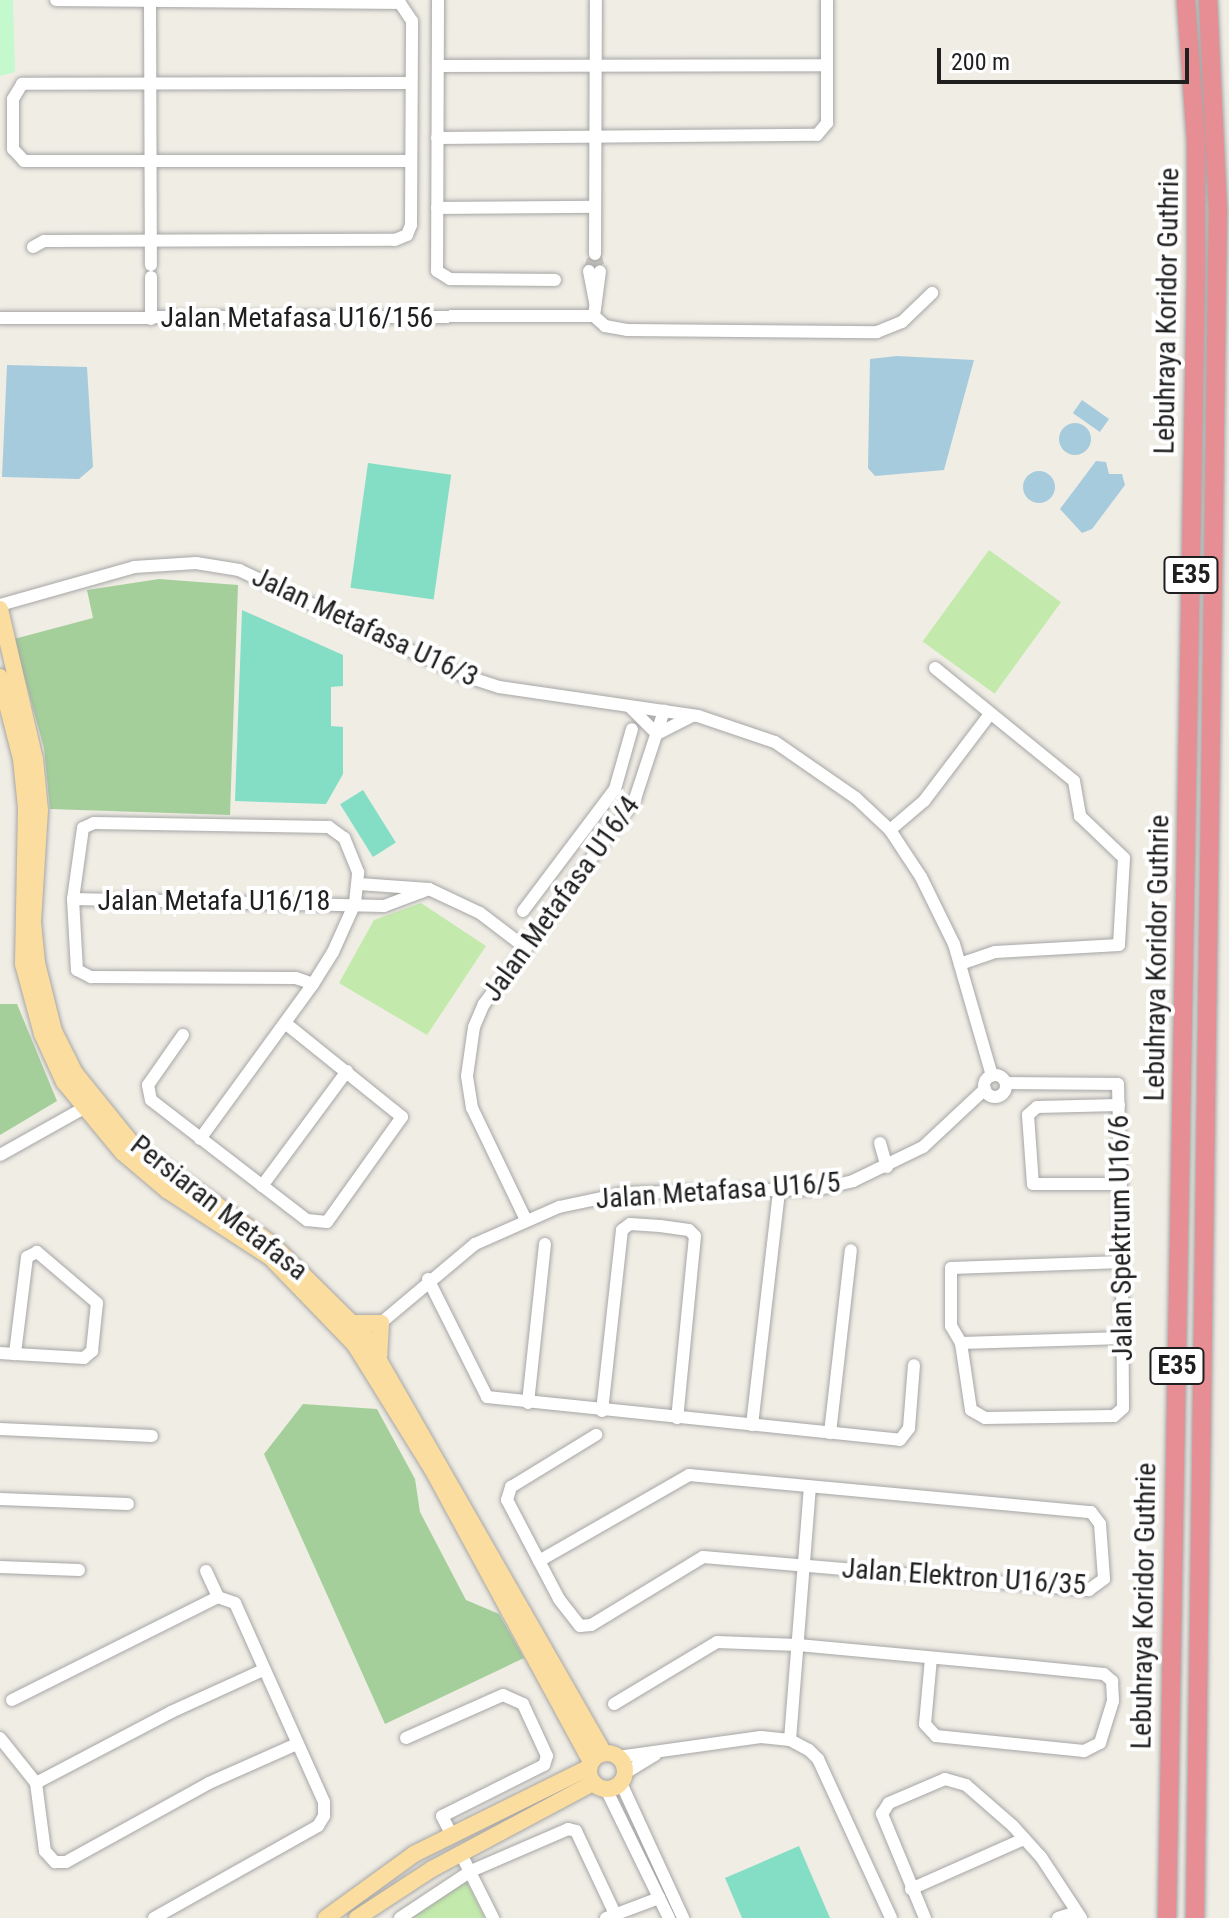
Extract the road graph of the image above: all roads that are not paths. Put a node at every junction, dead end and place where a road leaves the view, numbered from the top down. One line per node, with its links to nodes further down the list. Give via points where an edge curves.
1 (56, 0): 7 (street)
2 (438, 0): 10 (street)
3 (596, 0): 8 (street)
4 (827, 0): 9 (street)
5 (1186, 0): 129 (highway, Lebuhraya Koridor Guthrie / E35, via 1196,141 1196,272)
6 (1208, 0): 130 (highway, Lebuhraya Koridor Guthrie / E35, via 1218,211)
7 (150, 2): 11 (street); 12 (street, via 400,3 408,8)
8 (595, 65): 9 (street); 10 (street); 13 (street)
9 (827, 65): 13 (street, via 827,123 822,132)
10 (438, 66): 14 (street)
11 (150, 83): 12 (street); 16 (street); 16 (street, via 17,86 13,149 24,161)
12 (411, 83): 15 (street)
13 (596, 136): 14 (street); 17 (street)
14 (437, 138): 18 (street)
15 (411, 161): 16 (street); 19 (street, via 407,235 395,240)
16 (150, 162): 19 (street)
17 (595, 207): 18 (street); 21 (street)
18 (437, 208): 23 (street, via 440,275)
19 (152, 242): 20 (street, via 44,241); 27 (street)
20 (33, 247)
21 (595, 254)
22 (595, 271): 25 (street)
23 (555, 280)
24 (932, 293): 25 (street, via 902,322 877,332 627,330 605,326)
25 (594, 310): 27 (street, Jalan Metafasa U16/156)
26 (0, 318): 27 (street, Jalan Metafasa U16/156)
27 (151, 319)
28 (0, 607): 31 (street, Jalan Metafasa U16/3, via 134,567 196,563 239,570 462,675 499,687); 60 (main road, Persiaran Metafasa, via 35,759 40,810 33,922 37,963 54,1031)
29 (935, 668): 33 (street)
30 (0, 677): 60 (main road, Persiaran Metafasa, via 21,759 26,808 23,964 42,1034)
31 (629, 706): 32 (street, Jalan Metafasa U16/3); 36 (street)
32 (664, 711): 34 (street, Jalan Metafasa U16/3); 36 (street, Jalan Metafasa U16/4)
33 (990, 714): 39 (street, via 924,801); 52 (street, via 1074,781 1080,816 1123,854 1123,941 1114,948 995,952)
34 (694, 716): 36 (street); 39 (street, Jalan Metafasa U16/3, via 775,742 824,772)
35 (632, 729): 37 (street, Jalan Metafasa U16/4)
36 (657, 734): 38 (street, Jalan Metafasa U16/4)
37 (623, 768): 38 (street); 40 (street, Jalan Metafasa U16/4, via 615,789)
38 (645, 776): 41 (street, Jalan Metafasa U16/4)
39 (890, 830): 52 (street, Jalan Metafasa U16/3, via 921,877)
40 (571, 851): 41 (street); 44 (street, Jalan Metafasa U16/4)
41 (589, 865): 47 (street, Jalan Metafasa U16/4)
42 (359, 884): 43 (street); 46 (street, via 344,838 329,827 94,823 78,839); 48 (street)
43 (383, 884): 45 (street); 49 (street)
44 (544, 884): 47 (street); 50 (street, Jalan Metafasa U16/4, via 525,907)
45 (429, 889): 49 (street); 51 (street, via 480,913)
46 (73, 899): 48 (street, Jalan Metafa U16/18); 53 (street, via 73,963 91,977 296,978)
47 (563, 899): 50 (street, Jalan Metafasa U16/4)
48 (355, 903): 49 (street, Jalan Metafa U16/18); 53 (street)
49 (384, 906)
50 (548, 920): 51 (street, Jalan Metafasa U16/4)
51 (526, 948): 69 (street, Jalan Metafasa U16/4, via 484,1004 468,1051 467,1076 472,1108)
52 (960, 964): 57 (street, Jalan Metafasa U16/3)
53 (313, 984): 54 (street)
54 (285, 1023): 56 (street); 62 (street)
55 (183, 1035): 62 (street, via 148,1085 151,1100)
56 (347, 1071): 67 (street); 67 (street, via 399,1111 401,1123 327,1222 307,1220)
57 (992, 1076): 58 (street); 59 (street)
58 (1006, 1083): 59 (street, via 999,1096); 61 (street, Jalan Spektrum U16/6, via 1118,1084)
59 (985, 1089): 65 (street, Jalan Metafasa U16/5, via 923,1147)
60 (89, 1105): 64 (street); 74 (main road, Persiaran Metafasa, via 133,1145 273,1245); 81 (main road, Persiaran Metafasa, via 168,1191 271,1258)
61 (1119, 1105): 66 (street, Jalan Spektrum U16/6); 66 (street, via 1037,1107 1028,1115 1031,1180 1037,1185)
62 (200, 1139): 67 (street)
63 (880, 1143): 65 (street)
64 (0, 1155)
65 (887, 1167): 68 (street, Jalan Metafasa U16/5, via 819,1189)
66 (1121, 1184): 72 (street, Jalan Spektrum U16/6)
67 (262, 1186)
68 (779, 1191): 69 (street, Jalan Metafasa U16/5, via 625,1193); 86 (street)
69 (526, 1220): 73 (street, Jalan Metafasa U16/5, via 475,1244)
70 (545, 1244): 83 (street)
71 (851, 1250): 88 (street)
72 (1122, 1262): 77 (street, Jalan Spektrum U16/6); 78 (street, via 957,1265 948,1275 951,1326)
73 (428, 1279): 75 (street, Jalan Metafasa U16/5); 83 (street, via 482,1393)
74 (354, 1323): 75 (main road); 76 (main road, Persiaran Metafasa)
75 (381, 1323): 76 (street, Jalan Metafasa U16/5); 81 (main road)
76 (365, 1336): 81 (main road)
77 (1123, 1338): 78 (street); 78 (street, Jalan Spektrum U16/6, via 1123,1408 1114,1416 977,1415 968,1401)
78 (961, 1343)
79 (0, 1353): 80 (street)
80 (15, 1354): 80 (street, via 84,1358 92,1351 97,1303 37,1252 27,1257)
81 (372, 1359): 109 (main road, Persiaran Metafasa)
82 (914, 1365): 88 (street, via 909,1428 900,1440)
83 (528, 1403): 84 (street)
84 (602, 1411): 85 (street); 85 (street, via 622,1230 630,1224 660,1226 689,1230 695,1236)
85 (677, 1418): 86 (street)
86 (752, 1425): 88 (street)
87 (0, 1429): 90 (street)
88 (830, 1433)
89 (596, 1435): 94 (street, via 511,1487 507,1505)
90 (152, 1436)
91 (810, 1487): 94 (street, via 685,1475); 95 (street); 95 (street, Jalan Elektron U16/35, via 1091,1512 1100,1524 1104,1579 1089,1590)
92 (0, 1499): 93 (street)
93 (128, 1504)
94 (539, 1561): 95 (street, via 572,1620 586,1626 703,1557)
95 (804, 1564): 100 (street)
96 (0, 1567): 97 (street)
97 (79, 1570)
98 (206, 1571): 99 (street)
99 (218, 1597): 102 (street, via 235,1603); 103 (street)
100 (798, 1645): 101 (street); 104 (street, via 717,1642); 107 (street)
101 (931, 1658): 101 (street, via 1104,1674 1112,1681 1113,1701 1100,1743 1084,1751 936,1736 925,1724)
102 (263, 1670): 108 (street); 110 (street)
103 (12, 1700)
104 (614, 1704)
105 (0, 1738): 110 (street)
106 (406, 1738): 111 (street, via 503,1695 523,1704 547,1756 544,1765 442,1816)
107 (790, 1740): 109 (street, via 744,1739 655,1755); 126 (street, via 818,1759)
108 (297, 1744): 110 (street, via 209,1783 66,1862 55,1862 45,1851); 119 (street, via 324,1802 318,1826)
109 (606, 1771): 111 (main road); 113 (main road); 116 (street, Persiaran Metafasa); 125 (street, Persiaran Metafasa)
110 (36, 1783)
111 (451, 1834): 120 (main road)
112 (1024, 1839): 115 (street); 115 (street, via 966,1785 940,1781 889,1803 882,1814); 117 (street)
113 (461, 1854): 114 (street); 121 (main road)
114 (471, 1871): 118 (street, via 572,1829); 122 (street); 123 (street)
115 (911, 1889): 127 (street)
116 (659, 1898): 118 (street); 124 (street, Persiaran Metafasa)
117 (1078, 1915): 128 (street)
118 (613, 1917)
119 (154, 1918)
120 (326, 1918)
121 (357, 1918)
122 (400, 1918)
123 (493, 1918)
124 (669, 1918)
125 (683, 1918)
126 (891, 1918)
127 (925, 1918)
128 (1058, 1918)
129 (1167, 1918)
130 (1195, 1918)

